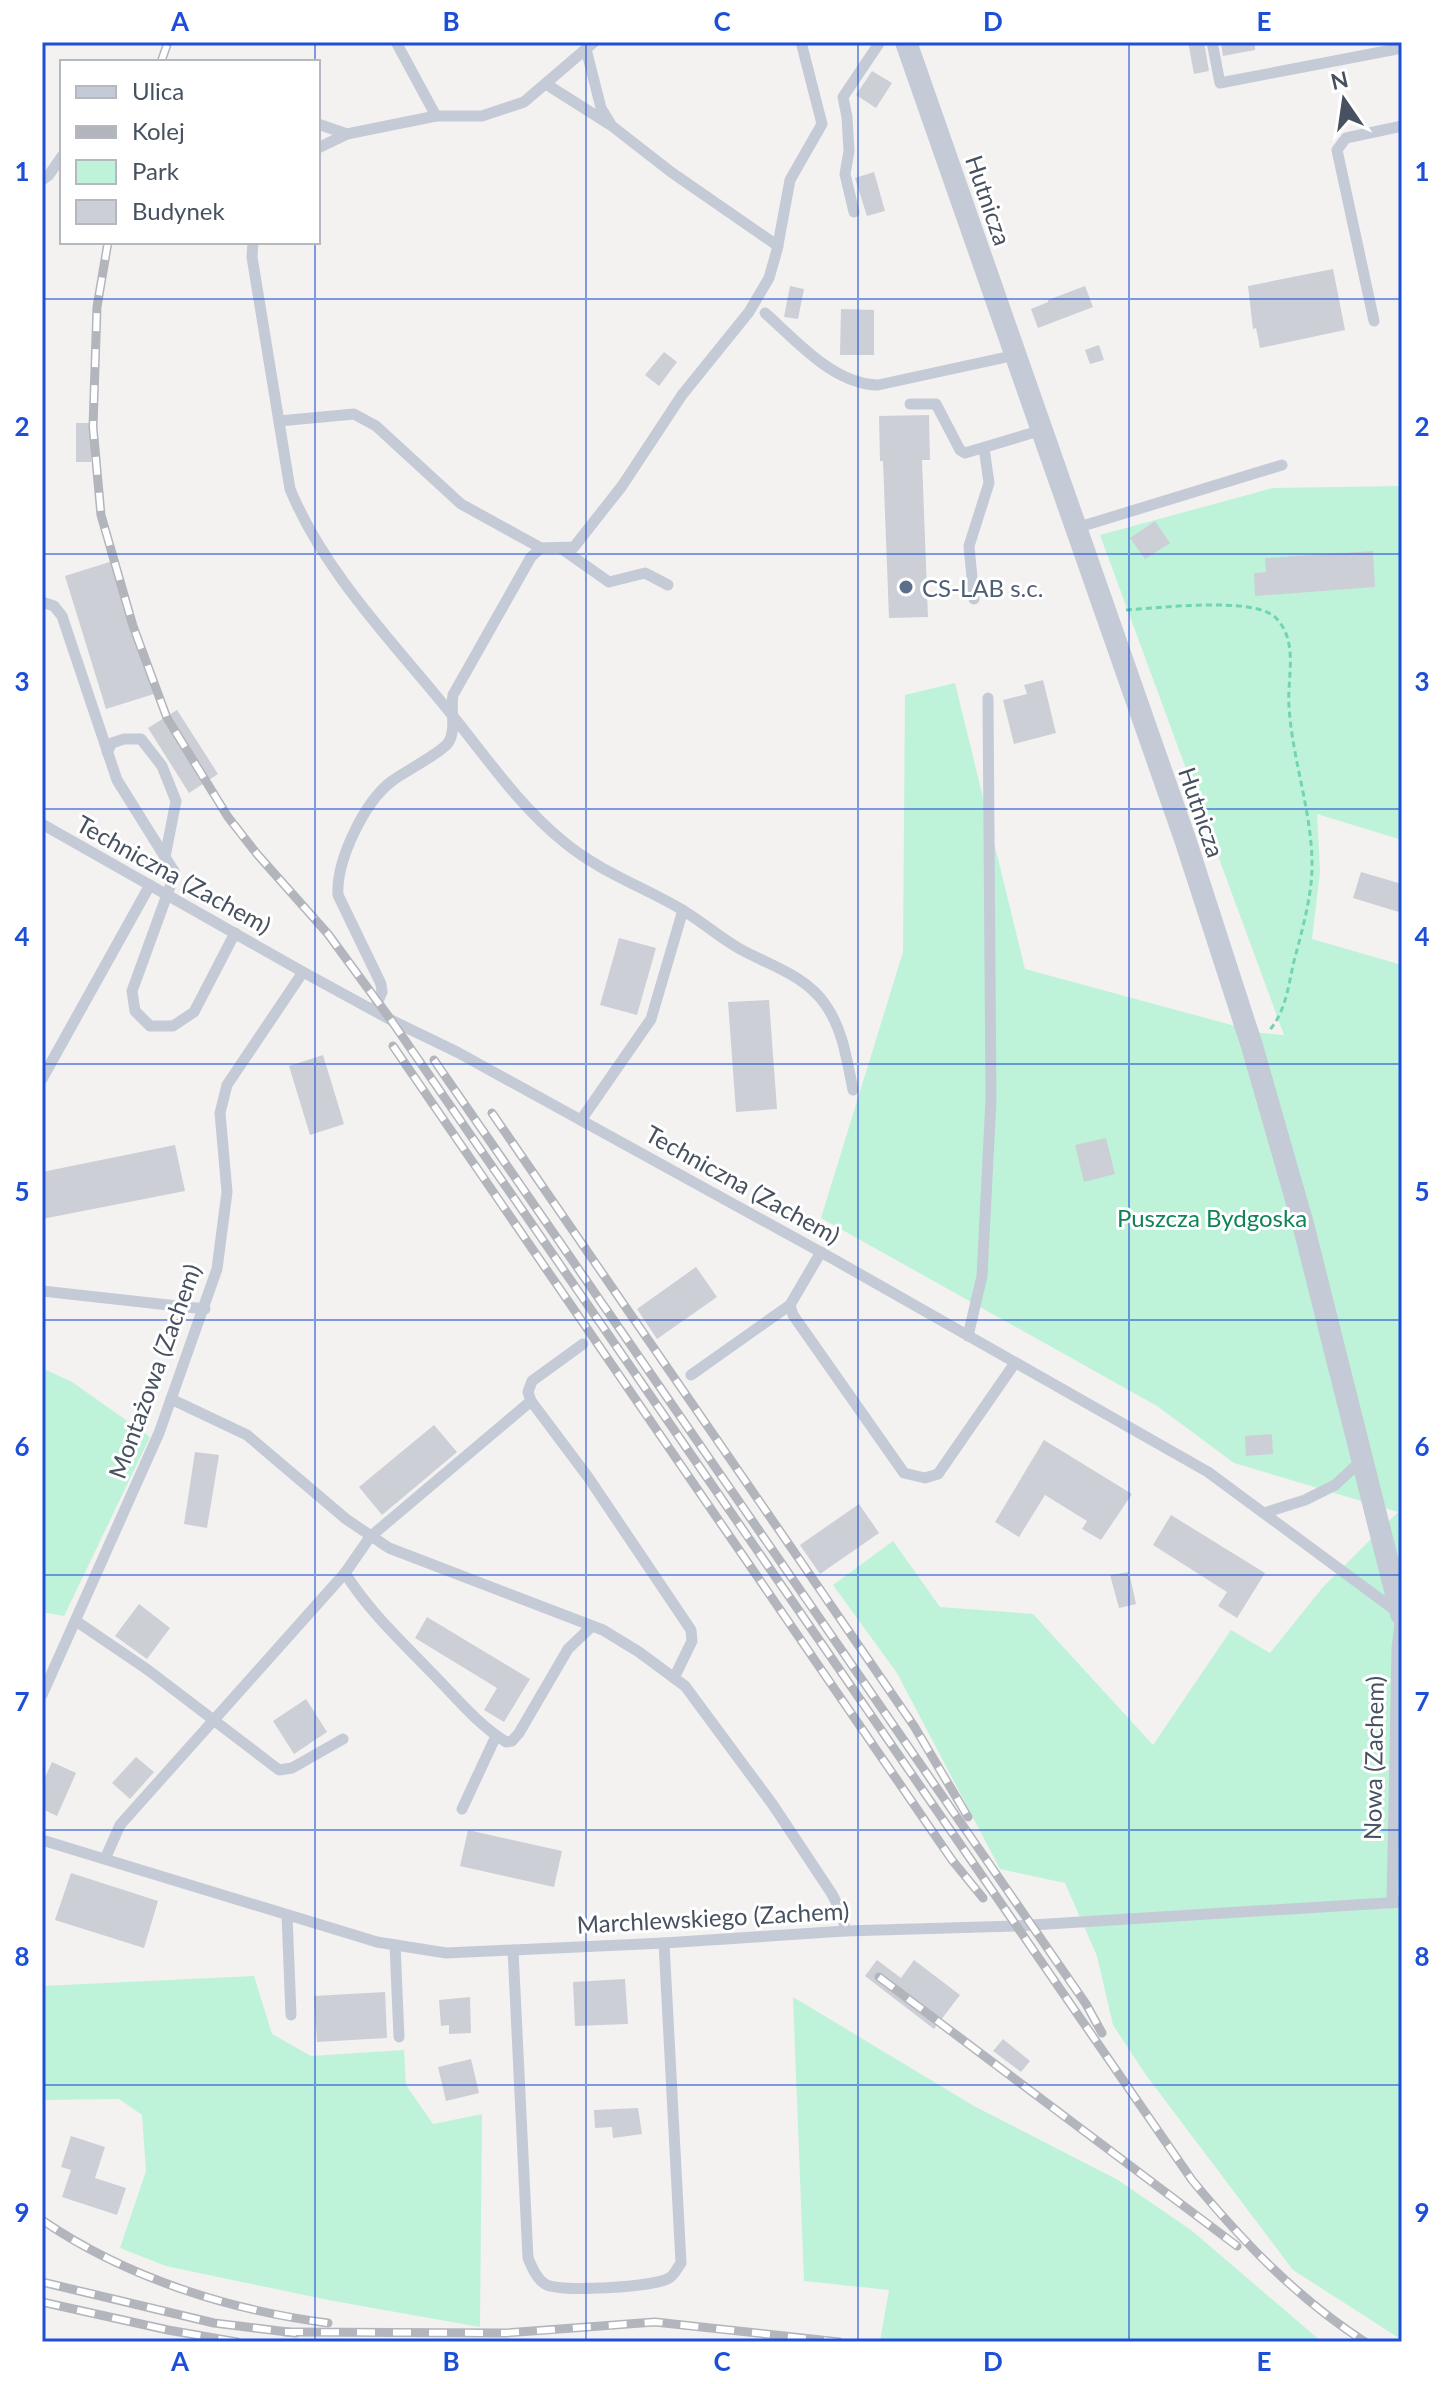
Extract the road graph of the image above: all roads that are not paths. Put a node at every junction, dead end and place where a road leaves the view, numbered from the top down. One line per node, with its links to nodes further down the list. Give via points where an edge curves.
1 (396, 42): 9 (lane)
2 (801, 42): 19 (lane, via 822,124 790,180)
3 (880, 42): 17 (lane, via 843,97 849,151 845,174)
4 (906, 42): 22 (street, Hutnicza)
5 (1212, 42): 7 (lane, via 1220,83)
6 (590, 46): 8 (lane); 11 (lane, via 601,108)
7 (1402, 48)
8 (546, 84): 9 (lane, via 524,102 482,116); 11 (lane)
9 (436, 116): 13 (lane)
10 (320, 125): 13 (lane)
11 (612, 126): 19 (lane)
12 (1402, 126): 21 (lane, via 1346,138 1337,150)
13 (347, 134): 14 (lane)
14 (320, 147)
15 (60, 159): 16 (lane)
16 (42, 180)
17 (854, 212)
18 (253, 244): 24 (lane)
19 (778, 246): 30 (lane, via 769,278 749,312 682,395 574,547)
20 (765, 313): 22 (lane, via 838,374 863,385)
21 (1374, 321)
22 (1016, 355): 25 (street, Hutnicza)
23 (910, 404): 26 (lane, via 936,404 965,453)
24 (279, 421): 29 (lane, via 354,414 376,426 461,504); 35 (lane, via 290,489 304,523 346,585)
25 (1042, 430): 26 (lane); 28 (street, Hutnicza)
26 (984, 448): 32 (lane, via 989,483 969,546)
27 (1282, 465): 28 (lane)
28 (1076, 528): 58 (street, Hutnicza, via 1250,1040)
29 (541, 548): 30 (lane); 35 (lane, via 453,695)
30 (562, 549): 31 (lane, via 609,582 645,573)
31 (668, 585)
32 (974, 599)
33 (42, 602): 36 (lane, via 62,616)
34 (988, 698): 52 (lane, via 991,1100 982,1276)
35 (451, 713): 41 (lane, via 529,809 564,843 623,881); 44 (lane, via 448,743 377,793 337,880 344,910 381,984)
36 (107, 752): 38 (lane, via 117,780); 38 (lane, via 112,743 141,739 162,766 176,801)
37 (42, 824): 39 (lane, Techniczna (Zachem))
38 (165, 857): 40 (lane, via 175,873)
39 (150, 885): 40 (lane, Techniczna (Zachem)); 45 (lane)
40 (166, 894): 42 (lane, Techniczna (Zachem)); 42 (lane, via 132,991 135,1011 150,1026 173,1026 194,1012)
41 (683, 910): 46 (lane, via 807,985 826,1005 842,1038); 47 (lane, via 651,1019)
42 (235, 933): 43 (lane, Techniczna (Zachem))
43 (303, 972): 44 (lane, Techniczna (Zachem)); 51 (lane, Montażowa (Zachem), via 227,1085 220,1113 227,1192 217,1269)
44 (374, 1010): 47 (lane, Techniczna (Zachem))
45 (42, 1079)
46 (853, 1090)
47 (581, 1120): 48 (lane, Techniczna (Zachem))
48 (821, 1252): 50 (lane); 52 (lane, Techniczna (Zachem))
49 (42, 1291): 51 (lane)
50 (790, 1305): 54 (lane, via 904,1473 925,1478 938,1474); 55 (lane)
51 (205, 1309): 56 (lane, Montażowa (Zachem))
52 (968, 1336): 54 (lane, Techniczna (Zachem))
53 (583, 1344): 57 (lane, via 532,1381)
54 (1015, 1363): 59 (lane, Techniczna (Zachem), via 1208,1472)
55 (691, 1375)
56 (171, 1399): 60 (lane, via 247,1435); 63 (lane, Montażowa (Zachem))
57 (531, 1401): 60 (lane); 65 (lane, via 691,1630 692,1641)
58 (1363, 1460): 59 (lane, via 1335,1485); 62 (street, Hutnicza)
59 (1264, 1513): 62 (lane, Techniczna (Zachem))
60 (370, 1537): 61 (lane); 64 (lane)
61 (345, 1573): 67 (lane); 68 (lane, via 382,1622)
62 (1402, 1615): 73 (lane, Nowa (Zachem), via 1397,1648)
63 (76, 1621): 66 (lane, Montażowa (Zachem)); 67 (lane)
64 (591, 1627): 65 (lane); 68 (lane, via 568,1649 512,1741)
65 (674, 1678): 75 (lane, via 773,1805 832,1894)
66 (42, 1695)
67 (213, 1719): 69 (lane, via 279,1770); 72 (lane, via 120,1825)
68 (496, 1736): 70 (lane)
69 (343, 1739)
70 (462, 1809)
71 (42, 1840): 72 (lane, Marchlewskiego (Zachem))
72 (105, 1859): 74 (lane, Marchlewskiego (Zachem))
73 (1397, 1903): 75 (lane, Marchlewskiego (Zachem))
74 (287, 1915): 77 (lane, Marchlewskiego (Zachem)); 79 (lane)
75 (845, 1931): 76 (lane, Marchlewskiego (Zachem))
76 (664, 1943): 78 (lane, Marchlewskiego (Zachem)); 78 (lane, via 681,2263 671,2278 652,2284 563,2289 546,2285 528,2258)
77 (395, 1945): 78 (lane, Marchlewskiego (Zachem), via 446,1953); 80 (lane)
78 (513, 1950)
79 (291, 2015)
80 (399, 2037)

